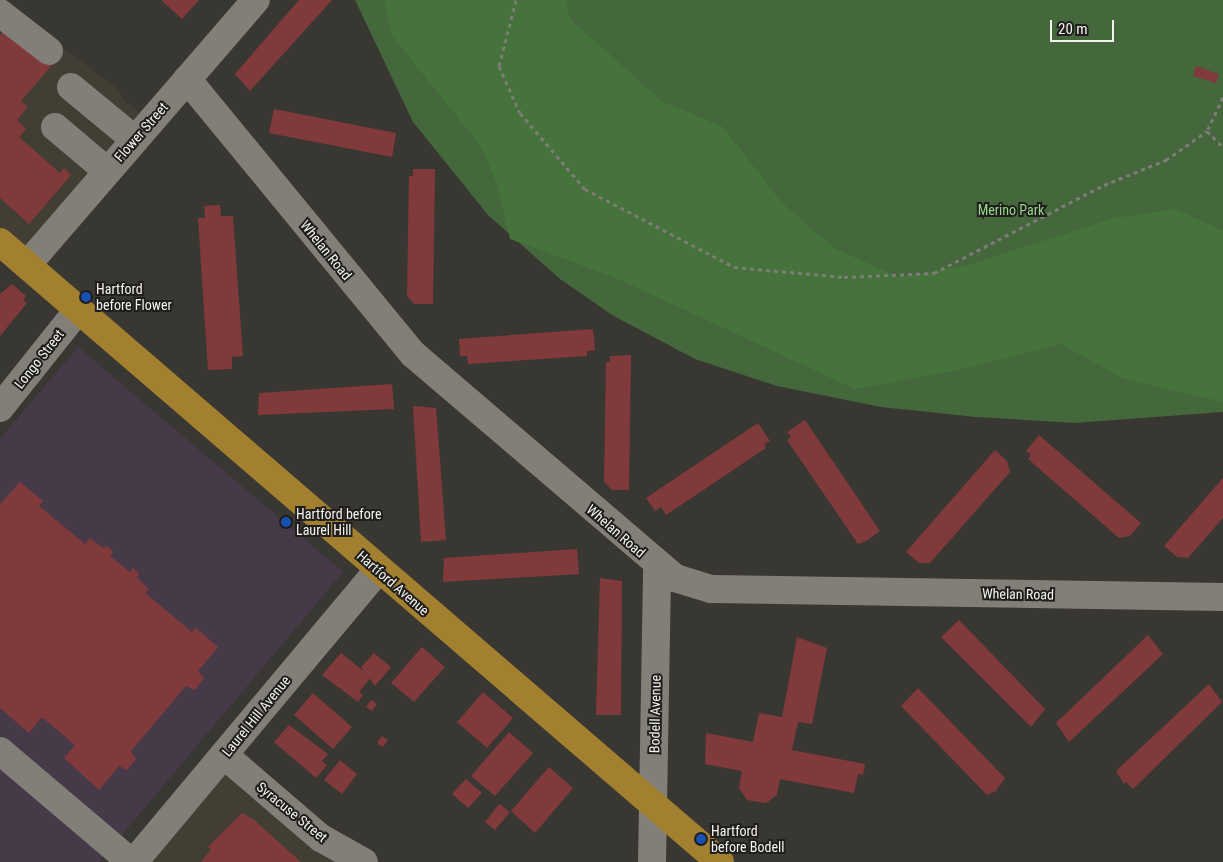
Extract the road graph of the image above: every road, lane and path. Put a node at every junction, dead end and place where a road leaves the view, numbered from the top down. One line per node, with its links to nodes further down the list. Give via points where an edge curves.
1 (256, 0): 5 (street, Flower Street)
2 (516, 0): 9 (path, via 499,66 520,113 585,190 734,267 844,277 934,273 1104,185 1166,160)
3 (0, 14): 4 (street)
4 (49, 51)
5 (187, 79): 10 (street, Flower Street); 17 (street, Whelan Road, via 408,348)
6 (71, 87): 10 (street)
7 (1223, 97): 9 (path)
8 (55, 127): 12 (street)
9 (1208, 131): 11 (path)
10 (135, 140): 12 (street, Flower Street)
11 (1223, 148)
12 (108, 171): 14 (street, Flower Street)
13 (0, 242): 14 (main road, Hartford Avenue)
14 (26, 265): 15 (main road, Hartford Avenue)
15 (78, 310): 16 (street, Longo Street); 18 (main road, Hartford Avenue)
16 (0, 408)
17 (657, 566): 19 (street, Whelan Road, via 685,583 711,588); 22 (street, Bodell Avenue)
18 (378, 570): 21 (street, Laurel Hill Avenue); 22 (main road, Hartford Avenue)
19 (1223, 597)
20 (0, 751): 23 (street)
21 (224, 755): 23 (street, Laurel Hill Avenue); 24 (street, Syracuse Street, via 321,838)
22 (653, 808): 25 (street, Bodell Avenue); 26 (main road, Hartford Avenue)
23 (133, 862)
24 (364, 862)
25 (652, 862)
26 (720, 862)

